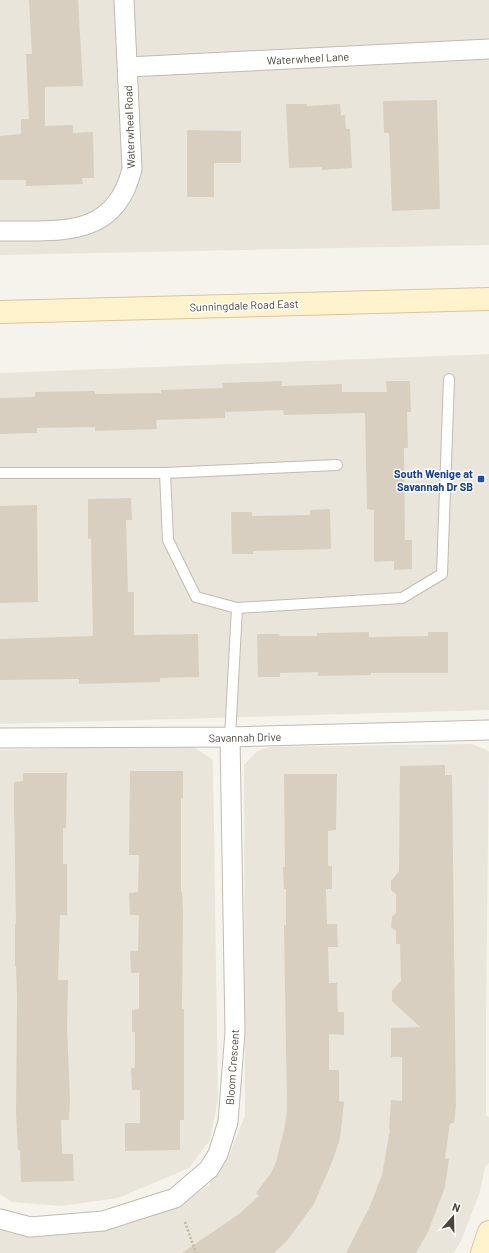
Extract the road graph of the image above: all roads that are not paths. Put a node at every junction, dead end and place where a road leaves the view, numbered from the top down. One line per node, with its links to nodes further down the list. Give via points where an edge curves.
1 (124, 0): 3 (street, Waterwheel Road)
2 (489, 49): 3 (street, Waterwheel Lane)
3 (128, 67): 4 (street, Waterwheel Road, via 132,169 120,200 104,216 79,228)
4 (0, 231)
5 (489, 299): 6 (main road, Sunningdale Road East)
6 (0, 312)
7 (449, 379): 11 (lane, via 442,574 402,598)
8 (337, 465): 9 (lane)
9 (165, 472): 10 (lane); 11 (lane, via 168,540 196,597)
10 (0, 473)
11 (237, 608): 13 (lane)
12 (489, 730): 13 (street, Savannah Drive)
13 (230, 737): 14 (street, Savannah Drive); 15 (street, Bloom Crescent, via 235,1032 228,1122 218,1154 209,1169 175,1198 103,1221 30,1226)
14 (0, 738)
15 (0, 1219)
16 (489, 1232): 17 (main road)
17 (482, 1253)

